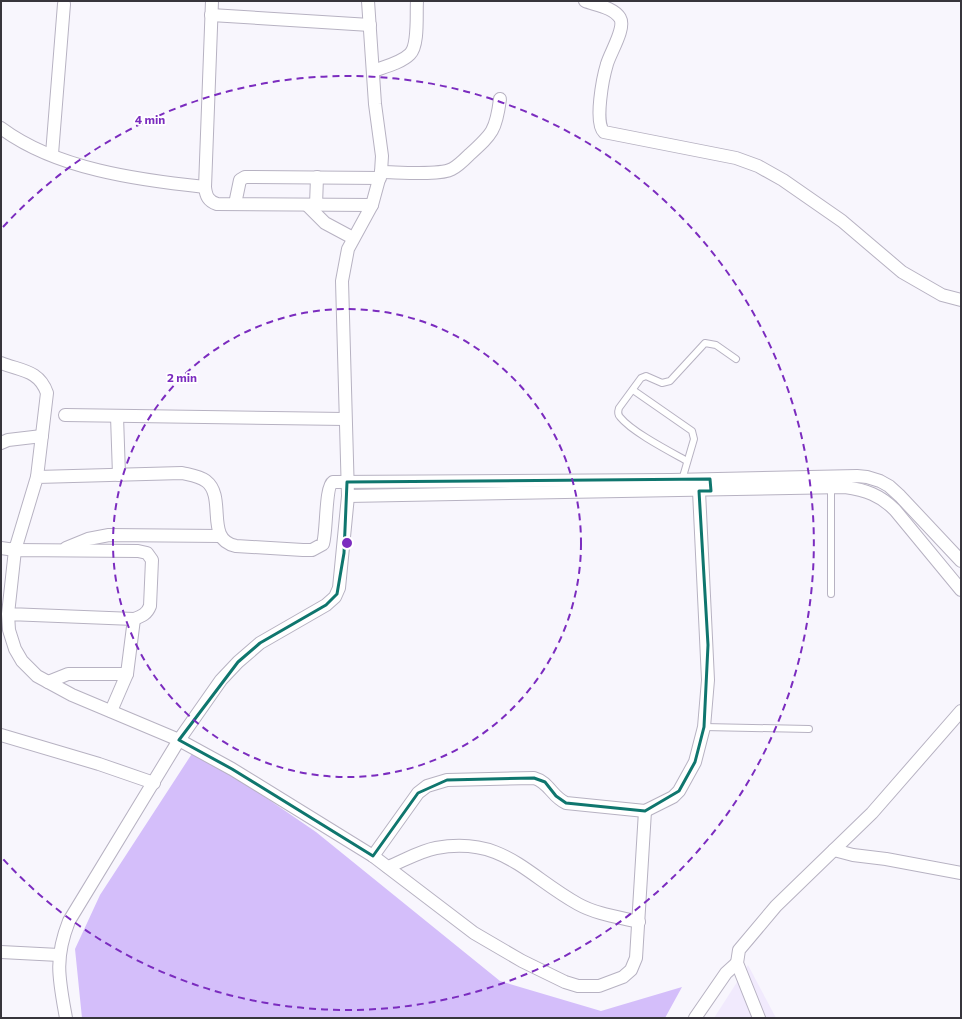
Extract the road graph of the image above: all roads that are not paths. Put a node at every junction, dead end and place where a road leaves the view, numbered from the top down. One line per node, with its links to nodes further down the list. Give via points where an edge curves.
1 (212, 1): 6 (street)
2 (368, 1): 7 (street)
3 (417, 1): 8 (street, via 413,50 405,57)
4 (584, 1): 19 (street, via 611,10 621,21 621,28 604,75 599,121 601,130 736,158 758,166 783,180 842,222 902,272 942,295)
5 (64, 4): 11 (street)
6 (212, 15): 7 (street); 14 (street)
7 (370, 25): 8 (street)
8 (372, 71): 12 (street, via 382,156)
9 (500, 99): 12 (street, via 498,120 494,130 452,169)
10 (1, 128): 11 (street, via 20,140)
11 (52, 154): 14 (street, via 110,174)
12 (381, 175): 13 (street); 17 (street)
13 (318, 177): 15 (street, via 243,177 239,183); 16 (street)
14 (205, 187): 15 (street, via 210,201 217,204)
15 (236, 204): 16 (street)
16 (312, 205): 17 (street); 18 (street, via 325,223)
17 (372, 205): 18 (street)
18 (353, 238): 25 (street, via 344,263 342,281)
19 (961, 300)
20 (736, 359): 22 (lane, via 716,345 705,343 670,382 662,383 644,376)
21 (1, 363): 26 (street, via 36,376 44,384 46,393)
22 (633, 390): 28 (lane, via 692,431 694,439); 28 (lane, via 619,408 620,417)
23 (65, 415): 24 (street)
24 (118, 416): 25 (street); 29 (street)
25 (345, 419): 32 (street)
26 (42, 436): 27 (street); 30 (street)
27 (1, 443)
28 (687, 461): 31 (lane)
29 (120, 475): 30 (street); 37 (street, via 182,473 207,482 213,491)
30 (37, 477): 39 (street)
31 (682, 480): 32 (street); 34 (street)
32 (347, 482): 36 (street); 37 (street, via 333,482 329,485 326,536 323,544 318,547 303,550 236,546 226,543)
33 (831, 482): 34 (street); 41 (street, via 867,477 889,486); 42 (street, via 872,492 885,500); 43 (lane)
34 (711, 485): 35 (street)
35 (699, 491): 36 (street); 50 (street, via 708,646)
36 (348, 496): 53 (street, via 344,553 337,594 326,605 260,643 238,662 221,680)
37 (220, 536): 40 (street, via 109,535 88,539)
38 (1, 548): 39 (street)
39 (15, 550): 40 (street); 44 (street)
40 (61, 550): 45 (street, via 138,551 150,556 150,606 144,614)
41 (961, 561)
42 (961, 589)
43 (831, 594)
44 (8, 614): 45 (street); 47 (street, via 12,639 22,661 37,676)
45 (134, 619): 46 (street)
46 (127, 674): 47 (street, via 68,674); 48 (street)
47 (48, 682): 48 (street)
48 (111, 711): 53 (street)
49 (961, 711): 56 (street, via 872,813)
50 (704, 727): 51 (lane); 55 (street, via 695,762 679,791 673,798)
51 (809, 729)
52 (1, 735): 54 (street)
53 (179, 740): 54 (street); 57 (street, via 232,769)
54 (154, 783): 62 (street, via 70,921)
55 (645, 811): 57 (street, via 566,803 556,796 545,782 534,778 447,780 427,786 418,793); 60 (street)
56 (834, 850): 59 (street); 63 (street, via 776,906 739,950)
57 (374, 856): 58 (street)
58 (388, 866): 60 (street, via 435,848 472,846 490,849 528,870 579,904 610,916); 60 (street, via 474,933 522,961 578,986 599,986 623,977 631,970 636,958)
59 (961, 872)
60 (638, 922)
61 (1, 952): 62 (street)
62 (59, 955): 64 (street, via 60,984)
63 (737, 964): 65 (street, via 726,972); 66 (street)
64 (66, 1018)
65 (695, 1018)
66 (759, 1018)

